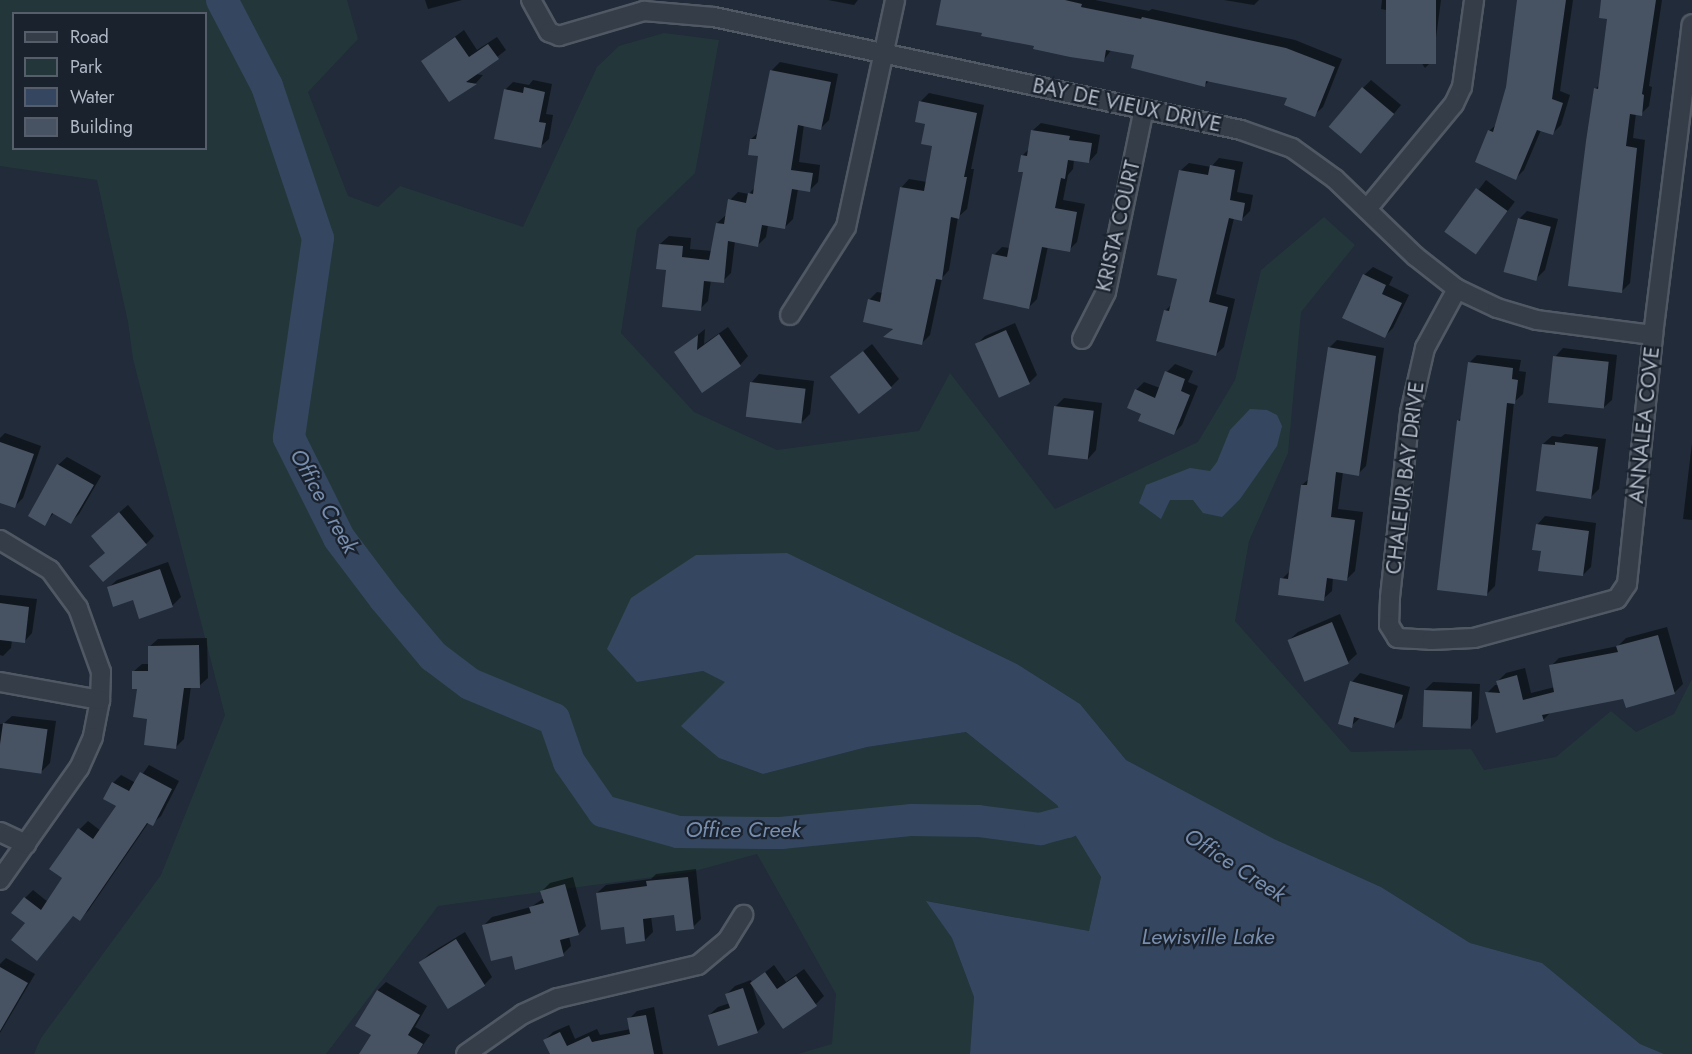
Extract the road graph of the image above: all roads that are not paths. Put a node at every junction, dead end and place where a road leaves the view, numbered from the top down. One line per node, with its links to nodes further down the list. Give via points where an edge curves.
1 (531, 0): 5 (street, BAY DE VIEUX DRIVE, via 549,32 559,36 644,11 675,12)
2 (895, 0): 5 (street)
3 (1474, 0): 7 (street, via 1462,87 1454,104)
4 (1692, 24): 10 (street, ANNALEA COVE)
5 (883, 52): 6 (street, BAY DE VIEUX DRIVE); 9 (street, via 846,227)
6 (1144, 109): 7 (street, BAY DE VIEUX DRIVE, via 1241,130 1292,148 1335,179); 11 (street, KRISTA COURT, via 1106,292)
7 (1367, 209): 8 (street, BAY DE VIEUX DRIVE)
8 (1457, 289): 10 (street, BAY DE VIEUX DRIVE, via 1497,308 1537,320); 13 (street, CHALEUR BAY DRIVE, via 1425,348 1410,413 1390,598 1389,626)
9 (790, 315)
10 (1653, 335): 13 (street, ANNALEA COVE, via 1627,584 1617,599 1474,638)
11 (1082, 339)
12 (0, 540): 15 (street, via 50,570 78,608 101,672)
13 (1397, 638)
14 (0, 682): 15 (street)
15 (100, 700): 17 (street, via 93,737 79,768)
16 (0, 832): 17 (street)
17 (26, 844): 18 (street)
18 (0, 880)
19 (743, 915): 20 (street, via 727,941 698,965 558,998 523,1014)
20 (466, 1054)

